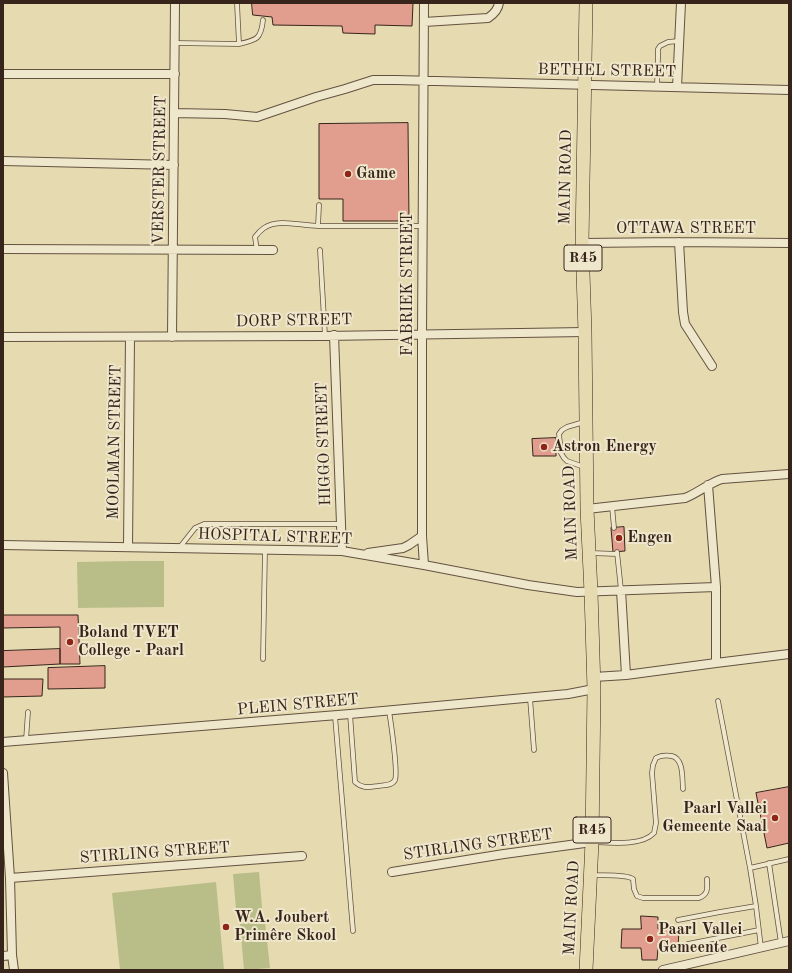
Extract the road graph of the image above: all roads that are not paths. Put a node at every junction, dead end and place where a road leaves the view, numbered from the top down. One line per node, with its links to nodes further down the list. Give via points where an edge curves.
1 (175, 3): 10 (street, VERSTER STREET)
2 (237, 3): 11 (lane)
3 (424, 3): 8 (street, FABRIEK STREET)
4 (498, 3): 8 (street, via 494,13 488,18)
5 (681, 3): 9 (street)
6 (586, 5): 15 (main road, MAIN ROAD / R45)
7 (263, 20): 11 (lane, via 262,31 257,38)
8 (424, 22): 14 (street, FABRIEK STREET)
9 (679, 41): 16 (lane, via 668,42 658,49); 17 (street)
10 (175, 43): 11 (lane); 13 (street, VERSTER STREET)
11 (239, 44)
12 (3, 74): 13 (street)
13 (175, 74): 19 (street, VERSTER STREET)
14 (424, 81): 15 (street, BETHEL STREET); 19 (street, BETHEL STREET, via 373,80 257,116); 24 (street, FABRIEK STREET)
15 (585, 84): 16 (street, BETHEL STREET); 26 (main road, MAIN ROAD / R45)
16 (657, 86): 17 (street, BETHEL STREET)
17 (677, 87): 18 (street, BETHEL STREET)
18 (789, 90)
19 (174, 113): 21 (street, VERSTER STREET)
20 (3, 161): 21 (street)
21 (174, 165): 29 (street, VERSTER STREET)
22 (319, 205): 23 (lane)
23 (318, 226): 24 (lane); 32 (lane, via 283,223 266,226 255,237)
24 (422, 226): 34 (street, FABRIEK STREET)
25 (679, 242): 26 (street, OTTAWA STREET); 27 (street, OTTAWA STREET); 40 (street, via 683,319)
26 (582, 243): 33 (main road, MAIN ROAD / R45)
27 (789, 243)
28 (3, 249): 29 (street)
29 (173, 250): 32 (street); 39 (street, VERSTER STREET)
30 (273, 250): 32 (street)
31 (320, 250): 35 (lane)
32 (257, 251)
33 (584, 332): 34 (street, DORP STREET); 41 (main road, MAIN ROAD / R45)
34 (422, 334): 36 (street, DORP STREET); 49 (street, FABRIEK STREET)
35 (325, 336): 36 (street, DORP STREET); 39 (street, DORP STREET)
36 (334, 336): 47 (street, HIGGO STREET)
37 (3, 337): 38 (street, DORP STREET)
38 (130, 337): 39 (street, DORP STREET); 51 (street, MOOLMAN STREET)
39 (172, 337)
40 (712, 366)
41 (586, 421): 42 (main road, MAIN ROAD / R45); 42 (lane, via 567,427 560,434 561,453 564,458)
42 (586, 468): 46 (main road, MAIN ROAD / R45)
43 (789, 474): 44 (street, via 729,478)
44 (708, 485): 45 (street, via 685,498); 58 (street)
45 (612, 506): 46 (street); 48 (lane)
46 (587, 509): 55 (main road, MAIN ROAD / R45)
47 (341, 524): 52 (lane, via 204,524 195,528); 54 (street, HIGGO STREET)
48 (614, 528)
49 (422, 536): 56 (street, via 403,548); 57 (street, FABRIEK STREET)
50 (3, 545): 51 (street, HOSPITAL STREET)
51 (128, 547): 52 (street, HOSPITAL STREET)
52 (180, 548): 53 (street, HOSPITAL STREET)
53 (265, 550): 54 (street, HOSPITAL STREET); 62 (lane)
54 (342, 551): 56 (street, HOSPITAL STREET)
55 (589, 553): 59 (lane, via 617,553); 60 (main road, MAIN ROAD / R45)
56 (361, 554): 57 (street, HOSPITAL STREET)
57 (424, 565): 60 (street, HOSPITAL STREET, via 528,585)
58 (716, 587): 59 (street, HOSPITAL STREET); 63 (street)
59 (620, 590): 60 (street, HOSPITAL STREET); 64 (street)
60 (591, 592): 65 (main road, MAIN ROAD / R45)
61 (789, 654): 63 (street, PLEIN STREET)
62 (263, 659)
63 (716, 663): 64 (street, PLEIN STREET)
64 (626, 675): 65 (street, PLEIN STREET)
65 (594, 683): 66 (street, PLEIN STREET, via 568,694); 77 (main road, MAIN ROAD / R45)
66 (530, 698): 68 (street, PLEIN STREET); 74 (lane)
67 (718, 701): 81 (lane)
68 (389, 711): 70 (street, PLEIN STREET); 70 (lane, via 395,780 390,785 366,787 355,782)
69 (28, 712): 72 (lane)
70 (350, 714): 71 (street, PLEIN STREET)
71 (335, 716): 72 (street, PLEIN STREET); 89 (lane)
72 (26, 740): 73 (street, PLEIN STREET)
73 (3, 742)
74 (534, 750)
75 (3, 773): 84 (street)
76 (683, 789): 77 (lane, via 681,768 677,758 667,755 656,758 652,773 656,823 654,833 647,839 635,842)
77 (592, 842): 82 (street, STIRLING STREET); 83 (main road, MAIN ROAD / R45)
78 (302, 856): 84 (street, STIRLING STREET)
79 (789, 859): 80 (lane)
80 (769, 863): 81 (lane); 90 (lane)
81 (750, 868): 86 (lane)
82 (392, 872)
83 (590, 875): 85 (lane, via 631,878 637,896 643,898 703,897 707,890); 96 (main road, MAIN ROAD / R45)
84 (10, 878): 93 (street)
85 (707, 879)
86 (756, 906): 87 (lane); 88 (lane)
87 (678, 920)
88 (759, 930): 91 (lane); 92 (lane)
89 (353, 931)
90 (785, 942): 92 (street)
91 (688, 944)
92 (761, 948): 97 (street)
93 (12, 955): 94 (street); 95 (street)
94 (3, 956)
95 (14, 970)
96 (586, 970)
97 (663, 970)

